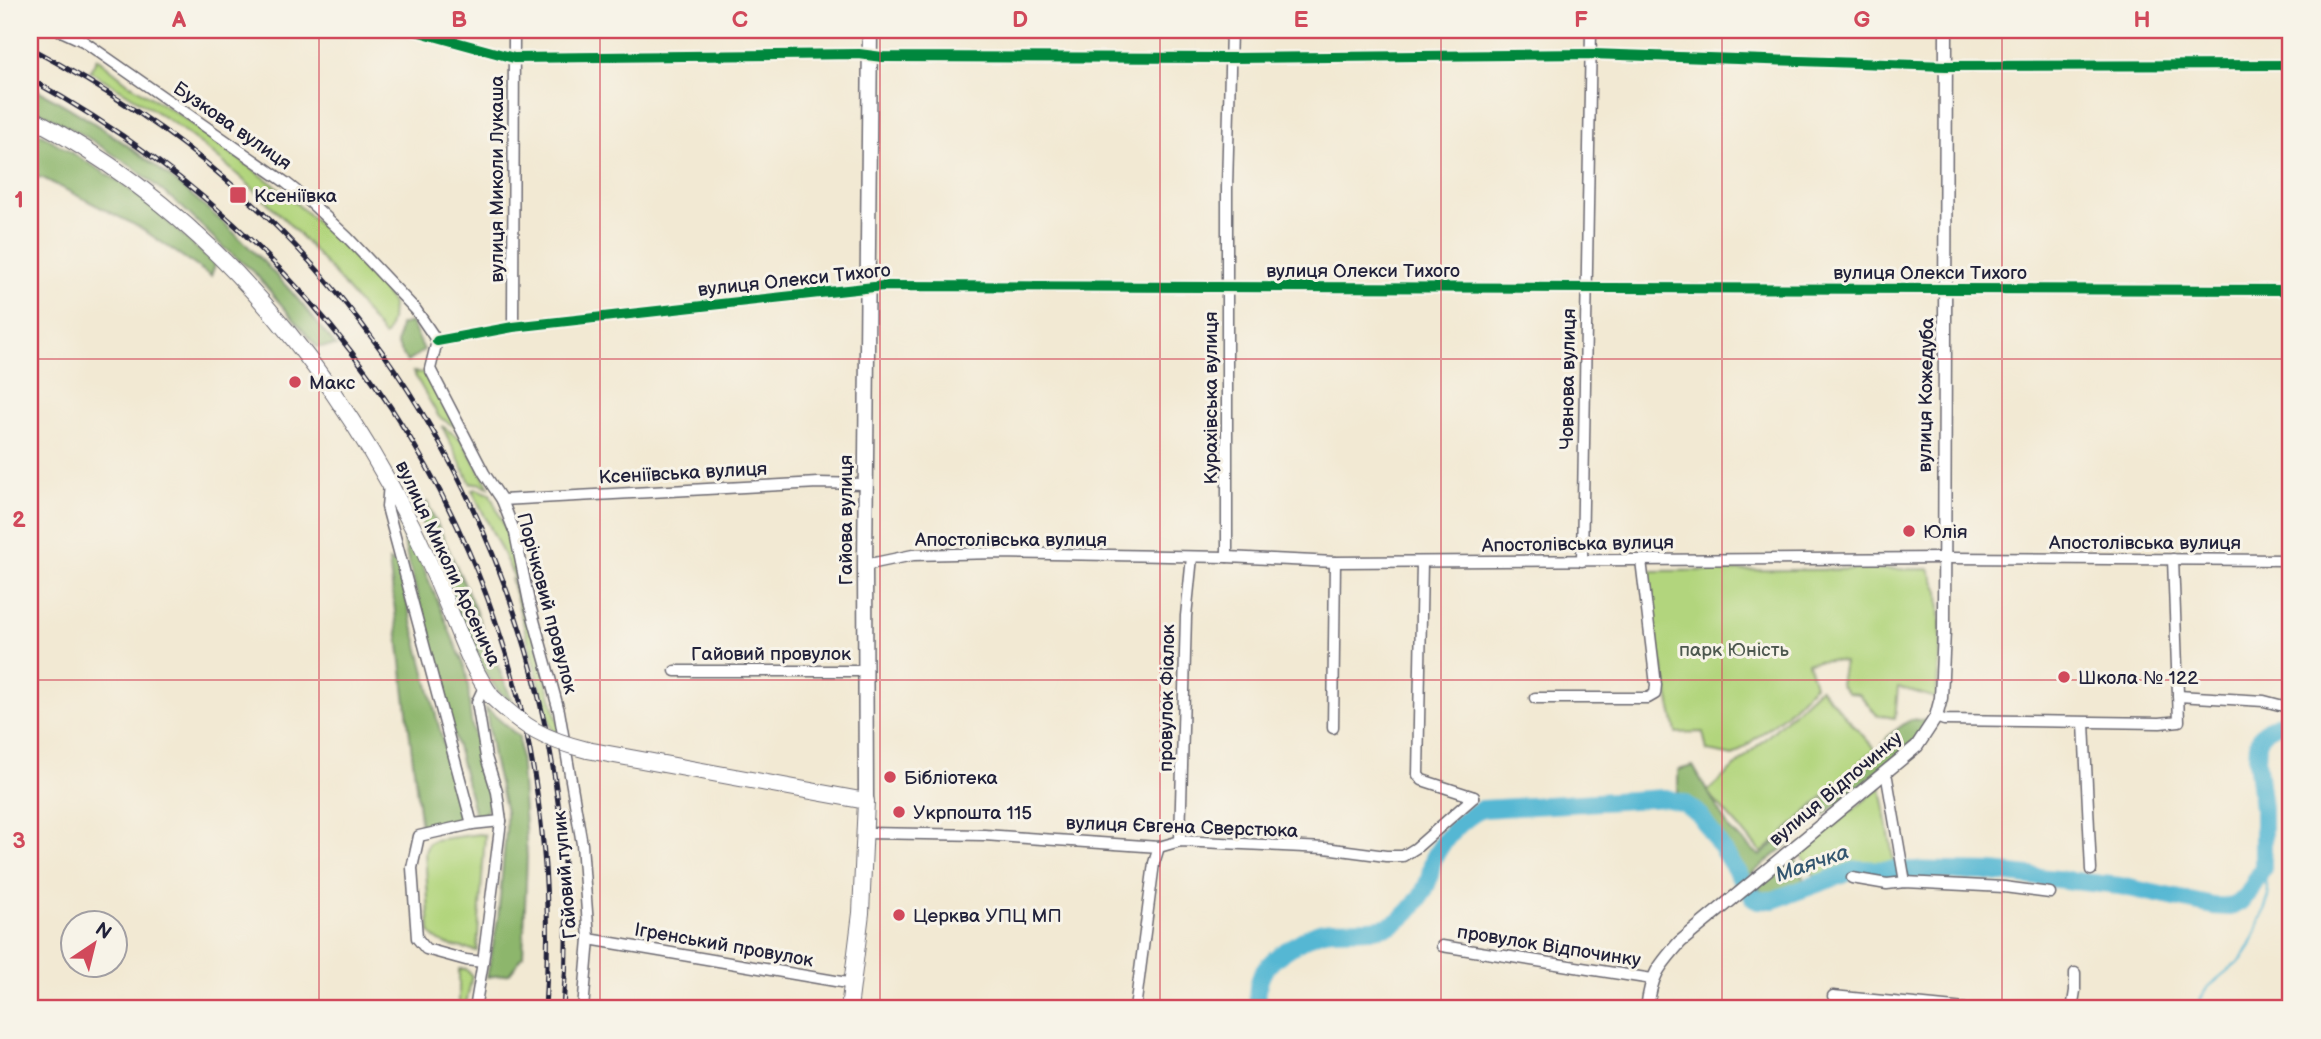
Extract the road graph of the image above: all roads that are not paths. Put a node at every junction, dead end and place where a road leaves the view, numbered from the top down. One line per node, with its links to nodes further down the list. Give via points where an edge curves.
1 (59, 30): 21 (street, Бузкова вулиця, via 83,41 285,182 383,274)
2 (412, 30): 10 (street)
3 (514, 30): 10 (street, вулиця Миколи Лукаша)
4 (870, 30): 9 (main road, Гайова вулиця)
5 (1231, 30): 11 (street, Курахівська вулиця)
6 (1591, 30): 8 (street, Човнова вулиця)
7 (1946, 30): 13 (street, вулиця Кожедуба)
8 (1591, 54): 11 (street); 13 (street); 17 (street, Човнова вулиця)
9 (870, 55): 10 (street); 11 (street); 15 (main road, Гайова вулиця)
10 (514, 58): 20 (street, вулиця Миколи Лукаша)
11 (1231, 58): 16 (street, Курахівська вулиця)
12 (2291, 65): 13 (street)
13 (1946, 66): 18 (street, вулиця Кожедуба)
14 (30, 117): 22 (main road, вулиця Миколи Арсенича, via 131,179 236,272 281,321 320,374)
15 (868, 287): 16 (street, вулиця Олекси Тихого); 20 (street, вулиця Олекси Тихого); 23 (main road, Гайова вулиця)
16 (1228, 287): 17 (street, вулиця Олекси Тихого); 26 (street, Курахівська вулиця)
17 (1586, 289): 18 (street, вулиця Олекси Тихого); 31 (street, Човнова вулиця)
18 (1946, 289): 19 (street, вулиця Олекси Тихого); 27 (street, вулиця Кожедуба)
19 (2291, 290)
20 (513, 327): 21 (street, вулиця Олекси Тихого)
21 (438, 341): 24 (street, Порічковий провулок, via 430,369)
22 (389, 481): 37 (main road, вулиця Миколи Арсенича); 48 (street, via 387,508)
23 (866, 484): 24 (street, Ксеніївська вулиця); 34 (main road, Гайова вулиця)
24 (502, 500): 44 (street, Порічковий провулок, via 515,533)
25 (1192, 557): 26 (street, Апостолівська вулиця); 34 (street, Апостолівська вулиця, via 914,555); 50 (street, провулок Фіалок, via 1185,629)
26 (1227, 557): 32 (street, Апостолівська вулиця)
27 (1943, 558): 28 (street, Апостолівська вулиця); 30 (street, Апостолівська вулиця); 41 (street, вулиця Кожедуба, via 1944,631)
28 (2173, 559): 29 (street, Апостолівська вулиця); 38 (street)
29 (2291, 559)
30 (1641, 560): 31 (street, Апостолівська вулиця); 39 (street, via 1655,694 1648,698)
31 (1582, 561): 33 (street, Апостолівська вулиця)
32 (1335, 562): 33 (street, Апостолівська вулиця); 43 (street)
33 (1422, 562): 50 (street, вулиця Євгена Сверстюка, via 1418,775 1474,797 1402,856)
34 (865, 565): 36 (main road, Гайова вулиця)
35 (675, 671): 36 (street, Гайовий провулок)
36 (867, 671): 46 (main road, Гайова вулиця)
37 (488, 692): 46 (main road, вулиця Миколи Арсенича, bridge, via 534,732 557,742); 47 (street, via 477,702)
38 (2178, 696): 40 (street, via 2264,701); 42 (street, via 2179,721)
39 (1535, 698)
40 (2291, 708)
41 (1936, 718): 42 (street); 45 (street, вулиця Відпочинку, via 1917,746)
42 (2084, 723): 52 (street)
43 (1333, 728)
44 (565, 738): 56 (street, Гайовий тупик, via 582,844)
45 (1884, 774): 54 (street); 60 (street, вулиця Відпочинку, via 1680,942)
46 (866, 801): 49 (main road, Гайова вулиця)
47 (501, 821): 48 (street); 58 (street)
48 (472, 824): 58 (street, via 419,836 412,868 417,937 426,949)
49 (866, 833): 51 (street, вулиця Євгена Сверстюка, via 984,835); 61 (main road, Гайова вулиця)
50 (1180, 841): 51 (street, вулиця Євгена Сверстюка)
51 (1159, 847): 66 (street)
52 (2091, 870)
53 (1852, 878): 54 (street, via 1887,884)
54 (1904, 878): 55 (street)
55 (2050, 893)
56 (589, 939): 61 (street, Ігренський провулок); 64 (street, Гайовий тупик)
57 (1442, 946): 60 (street, провулок Відпочинку)
58 (483, 962): 63 (street)
59 (2075, 974): 69 (street)
60 (1652, 979): 67 (street, вулиця Відпочинку)
61 (853, 984): 65 (main road, Гайова вулиця)
62 (1833, 996): 68 (street)
63 (475, 1009)
64 (583, 1009)
65 (849, 1009)
66 (1135, 1009)
67 (1647, 1009)
68 (1965, 1009)
69 (2072, 1009)

